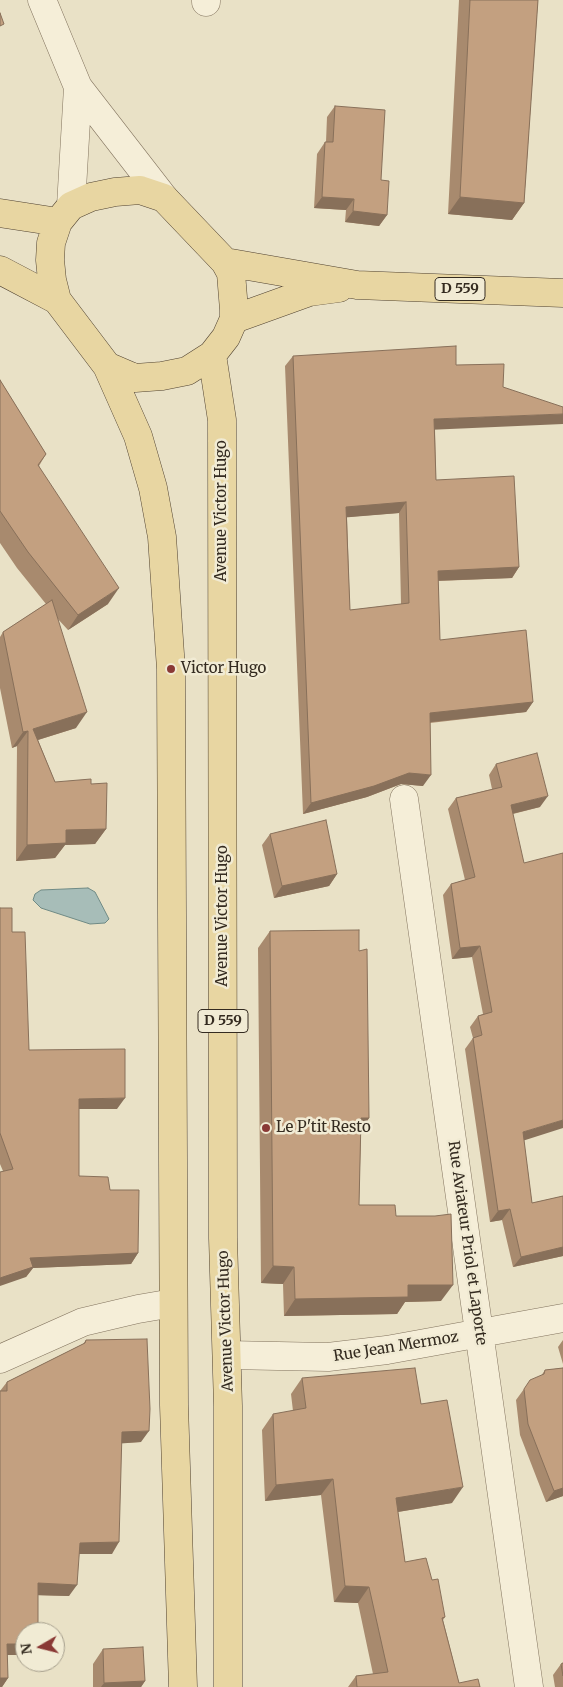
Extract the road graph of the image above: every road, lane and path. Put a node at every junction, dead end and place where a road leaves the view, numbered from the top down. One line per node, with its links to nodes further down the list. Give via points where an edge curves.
1 (42, 0): 2 (street)
2 (78, 87): 3 (street); 5 (street)
3 (164, 198): 5 (main road, via 140,190 115,192 91,197); 6 (main road)
4 (0, 213): 5 (main road)
5 (65, 214): 10 (main road, via 51,243 52,280)
6 (225, 262): 8 (main road, D 559); 11 (main road, via 230,273)
7 (0, 270): 10 (main road)
8 (357, 285): 9 (main road, D 559); 11 (main road, D 559, via 309,292)
9 (563, 293)
10 (57, 300): 13 (main road)
11 (234, 319): 12 (main road, via 226,337)
12 (212, 355): 13 (main road, via 187,371 162,376 135,378); 18 (main road, Avenue Victor Hugo / D 559, via 222,428 223,1238)
13 (107, 366): 15 (main road, via 138,436 153,488 162,537 171,669)
14 (404, 799): 17 (street, Rue Aviateur Priol et Laporte)
15 (173, 1303): 19 (street, via 84,1322); 20 (main road)
16 (563, 1318): 17 (street, Rue Jean Mermoz)
17 (480, 1334): 18 (street, Rue Jean Mermoz, via 328,1357); 22 (street, Rue Aviateur Priol et Laporte)
18 (227, 1355): 21 (main road, Avenue Victor Hugo / D 559)
19 (0, 1359)
20 (183, 1687)
21 (228, 1687)
22 (529, 1687)

